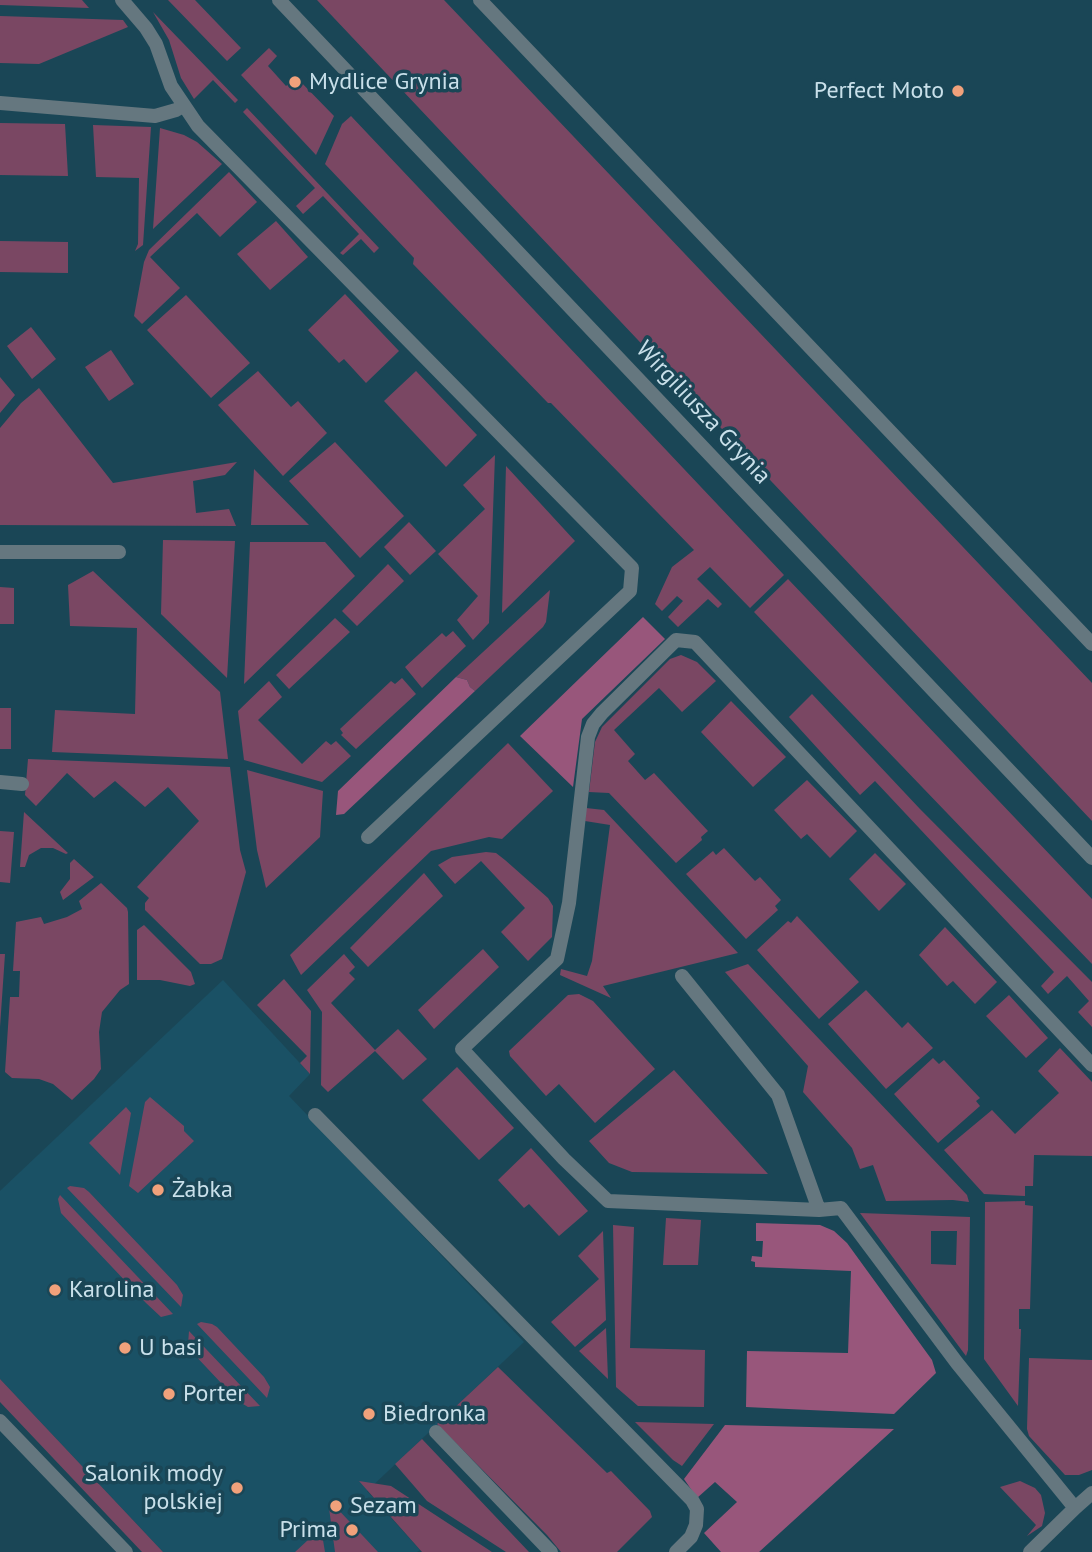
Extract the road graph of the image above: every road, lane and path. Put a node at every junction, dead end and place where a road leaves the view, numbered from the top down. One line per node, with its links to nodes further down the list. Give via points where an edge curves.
1 (122, 0): 5 (street, via 156,44)
2 (279, 0): 12 (street, Wirgiliusza Grynia)
3 (480, 0): 8 (street)
4 (0, 103): 5 (street, via 155,116)
5 (183, 106): 11 (street, via 198,127 632,568 630,592)
6 (0, 552): 7 (street)
7 (119, 552)
8 (1092, 644)
9 (0, 782): 10 (street)
10 (22, 784)
11 (368, 837)
12 (1092, 858)
13 (682, 976): 16 (street, via 778,1095)
14 (1092, 1065): 16 (street, via 695,642 676,640 593,723 557,959 462,1049 608,1201)
15 (316, 1115): 23 (street, via 692,1500 697,1509 696,1525)
16 (819, 1210): 20 (street, via 841,1208 969,1379)
17 (0, 1421): 21 (street)
18 (436, 1432): 22 (street)
19 (1092, 1493): 20 (street)
20 (1075, 1508): 24 (street)
21 (126, 1552)
22 (551, 1552)
23 (676, 1552)
24 (1030, 1552)

